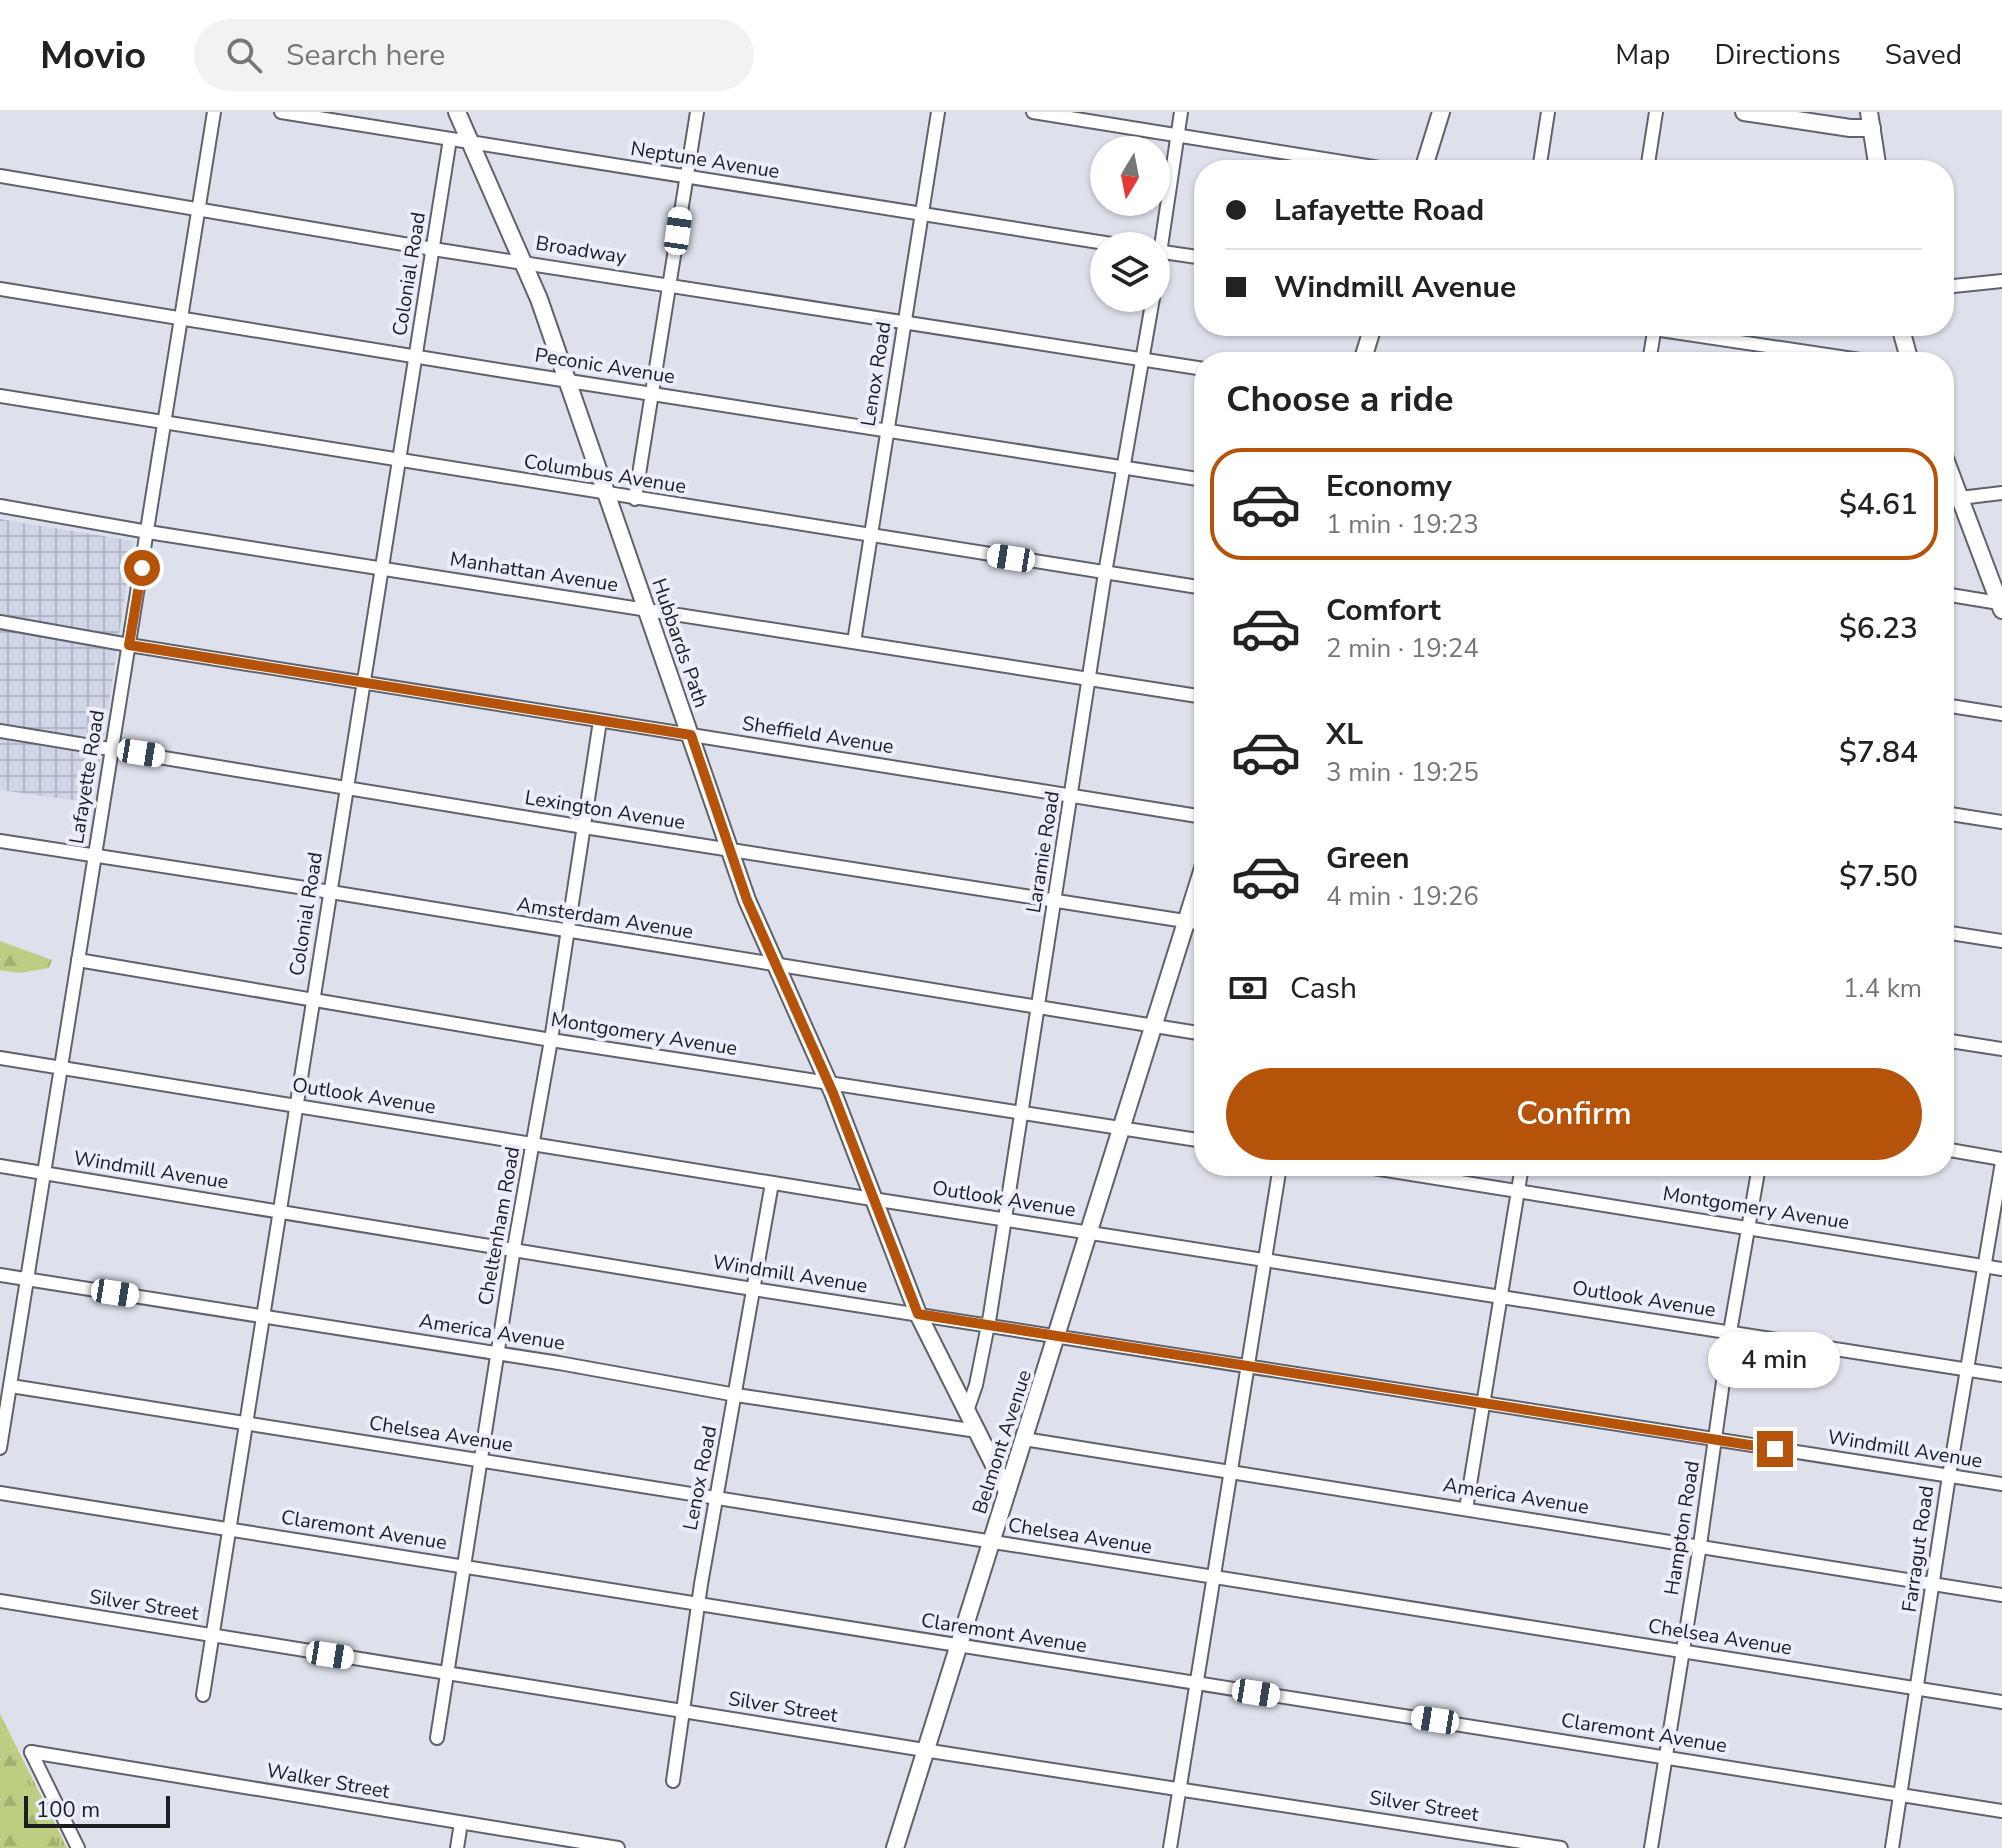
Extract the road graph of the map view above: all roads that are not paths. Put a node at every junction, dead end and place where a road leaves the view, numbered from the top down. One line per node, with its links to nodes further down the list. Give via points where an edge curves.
1 (214, 112): 23 (street, Lafayette Road)
2 (281, 112): 14 (street, Neptune Avenue)
3 (457, 112): 15 (street, Hubbards Path)
4 (697, 112): 22 (street)
5 (938, 112): 24 (street, Lenox Road)
6 (1033, 112): 13 (street)
7 (1181, 112): 13 (street)
8 (1441, 112): 17 (street)
9 (1548, 112): 18 (street)
10 (1656, 112): 19 (street)
11 (1744, 112): 12 (street, via 1850,128)
12 (1870, 120): 20 (street)
13 (1178, 136): 16 (street); 25 (street)
14 (450, 139): 15 (street, Neptune Avenue); 27 (street, Colonial Road)
15 (472, 143): 22 (street, Neptune Avenue); 30 (street, Hubbards Path)
16 (1329, 160)
17 (1426, 160)
18 (1541, 160)
19 (1649, 160)
20 (1876, 160)
21 (0, 176): 23 (street, Broadway)
22 (686, 177): 24 (street, Neptune Avenue); 32 (street)
23 (198, 211): 27 (street, Broadway); 36 (street, Lafayette Road)
24 (921, 214): 26 (street, Neptune Avenue); 37 (street, Lenox Road)
25 (1161, 232)
26 (1090, 241)
27 (433, 249): 30 (street, Broadway); 40 (street, Colonial Road)
28 (1170, 253): 29 (street)
29 (1194, 256)
30 (524, 262): 32 (street, Broadway); 43 (street, Hubbards Path)
31 (2002, 281): 33 (street)
32 (670, 285): 37 (street, Broadway); 44 (street)
33 (1954, 286)
34 (0, 289): 36 (street, Peconic Avenue)
35 (1151, 312): 41 (street, Laramie Road)
36 (181, 319): 40 (street, Peconic Avenue); 46 (street, Lafayette Road)
37 (905, 322): 41 (street, Broadway); 47 (street, Lenox Road)
38 (1706, 336): 39 (street)
39 (1809, 352)
40 (416, 357): 43 (street, Peconic Avenue); 48 (street, Colonial Road)
41 (1143, 360): 42 (street, Broadway); 49 (street, Laramie Road)
42 (1194, 368)
43 (566, 379): 44 (street, Peconic Avenue); 54 (street, Hubbards Path)
44 (652, 393): 47 (street, Peconic Avenue); 55 (street)
45 (0, 396): 46 (street, Columbus Avenue)
46 (165, 424): 48 (street, Columbus Avenue); 57 (street, Lafayette Road)
47 (888, 430): 49 (street, Peconic Avenue); 58 (street, Lenox Road)
48 (400, 462): 54 (street, Columbus Avenue); 59 (street, Colonial Road)
49 (1123, 468): 50 (street, Peconic Avenue); 60 (street, Laramie Road)
50 (1194, 479)
51 (1954, 488): 53 (street)
52 (1954, 490): 63 (street)
53 (2002, 493)
54 (605, 495): 55 (street, Columbus Avenue); 64 (street, Hubbards Path)
55 (635, 499): 58 (street, Columbus Avenue)
56 (0, 506): 57 (street, Manhattan Avenue)
57 (148, 532): 59 (street, Manhattan Avenue); 67 (street, Lafayette Road)
58 (870, 536): 60 (street, Columbus Avenue); 66 (street, Lenox Road)
59 (383, 568): 64 (street, Manhattan Avenue); 69 (street, Colonial Road)
60 (1105, 573): 61 (street, Columbus Avenue); 68 (street, Laramie Road)
61 (1194, 586)
62 (1954, 596): 63 (street)
63 (2001, 607)
64 (647, 610): 66 (street, Manhattan Avenue); 75 (street, Hubbards Path)
65 (0, 622): 67 (street, Sheffield Avenue)
66 (854, 642): 68 (street, Manhattan Avenue)
67 (129, 645): 69 (street, Sheffield Avenue); 76 (street, Lafayette Road)
68 (1090, 680): 70 (street, Manhattan Avenue); 78 (street, Laramie Road)
69 (365, 683): 73 (street, Sheffield Avenue); 77 (street, Colonial Road)
70 (1194, 696)
71 (1954, 707): 72 (street)
72 (2002, 714)
73 (600, 721): 75 (street, Sheffield Avenue); 82 (street, Cheltenham Road)
74 (0, 731): 76 (street, Lexington Avenue)
75 (691, 735): 78 (street, Sheffield Avenue); 84 (street, Hubbards Path)
76 (111, 748): 77 (street, Lexington Avenue); 85 (street, Lafayette Road)
77 (347, 787): 82 (street, Lexington Avenue); 86 (street, Colonial Road)
78 (1072, 795): 79 (street, Sheffield Avenue); 88 (street, Laramie Road)
79 (1194, 815)
80 (1954, 815): 81 (street)
81 (2002, 822)
82 (584, 827): 84 (street, Lexington Avenue); 91 (street, Cheltenham Road)
83 (0, 841): 85 (street, Amsterdam Avenue)
84 (729, 850): 88 (street, Lexington Avenue); 95 (street, Hubbards Path)
85 (94, 856): 86 (street, Amsterdam Avenue); 94 (street, Lafayette Road)
86 (331, 892): 91 (street, Amsterdam Avenue); 96 (street, Colonial Road)
87 (1194, 896): 89 (street, Belmont Avenue)
88 (1056, 901): 89 (street, Lexington Avenue); 97 (street, Laramie Road)
89 (1186, 921): 90 (street, Lexington Avenue); 98 (street, Belmont Avenue)
90 (1194, 922)
91 (568, 932): 95 (street, Amsterdam Avenue); 100 (street, Cheltenham Road)
92 (1954, 934): 93 (street)
93 (2002, 941)
94 (78, 960): 96 (street, Montgomery Avenue); 104 (street, Lafayette Road)
95 (775, 965): 97 (street, Amsterdam Avenue); 105 (street, Hubbards Path)
96 (312, 999): 100 (street, Montgomery Avenue); 106 (street, Colonial Road)
97 (1038, 1007): 98 (street, Amsterdam Avenue); 107 (street, Laramie Road)
98 (1153, 1026): 99 (street, Amsterdam Avenue); 108 (street, Belmont Avenue)
99 (1194, 1032)
100 (551, 1040): 105 (street, Montgomery Avenue); 110 (street, Cheltenham Road)
101 (1954, 1042): 102 (street)
102 (2002, 1049)
103 (0, 1058): 104 (street, Outlook Avenue)
104 (61, 1068): 106 (street, Outlook Avenue); 114 (street, Lafayette Road)
105 (828, 1082): 107 (street, Montgomery Avenue); 121 (street, Hubbards Path)
106 (296, 1105): 110 (street, Outlook Avenue); 122 (street, Colonial Road)
107 (1021, 1114): 108 (street, Montgomery Avenue); 123 (street, Laramie Road)
108 (1121, 1128): 109 (street, Montgomery Avenue); 125 (street, Belmont Avenue)
109 (1194, 1139)
110 (535, 1144): 119 (street, Outlook Avenue); 126 (street, Cheltenham Road)
111 (1954, 1151): 112 (street)
112 (2002, 1160): 128 (street, Farragut Road)
113 (0, 1166): 114 (street, Windmill Avenue)
114 (44, 1173): 122 (street, Windmill Avenue); 131 (street, Lafayette Road)
115 (1278, 1176): 127 (street)
116 (1424, 1176): 120 (street, Montgomery Avenue)
117 (1520, 1176): 120 (street)
118 (1757, 1176): 124 (street, Hampton Road)
119 (772, 1183): 121 (street, Outlook Avenue); 132 (street, Lenox Road)
120 (1518, 1191): 124 (street, Montgomery Avenue); 133 (street)
121 (873, 1199): 123 (street, Outlook Avenue); 134 (street, Hubbards Path)
122 (280, 1211): 126 (street, Windmill Avenue); 135 (street, Colonial Road)
123 (1005, 1219): 125 (street, Outlook Avenue); 136 (street, Laramie Road)
124 (1748, 1226): 128 (street, Montgomery Avenue); 137 (street, Hampton Road)
125 (1089, 1232): 127 (street, Outlook Avenue); 138 (street, Belmont Avenue)
126 (514, 1248): 132 (street, Windmill Avenue); 139 (street, Cheltenham Road)
127 (1265, 1260): 133 (street, Outlook Avenue); 140 (street)
128 (1984, 1266): 129 (street, Montgomery Avenue); 141 (street, Farragut Road)
129 (2002, 1269)
130 (0, 1275): 131 (street, America Avenue)
131 (27, 1279): 135 (street, America Avenue); 143 (street, Lafayette Road)
132 (753, 1289): 134 (street, Windmill Avenue); 144 (street, Lenox Road)
133 (1500, 1296): 137 (street, Outlook Avenue); 145 (street)
134 (918, 1314): 136 (street, Windmill Avenue); 146 (street, Hubbards Path)
135 (263, 1317): 139 (street, America Avenue); 147 (street, Colonial Road)
136 (988, 1325): 138 (street, Windmill Avenue); 146 (street, Laramie Road)
137 (1730, 1332): 141 (street, Outlook Avenue); 150 (street, Hampton Road)
138 (1057, 1336): 140 (street, Windmill Avenue); 149 (street, Belmont Avenue)
139 (498, 1354): 144 (street, America Avenue); 152 (street, Cheltenham Road)
140 (1248, 1366): 145 (street, Windmill Avenue); 153 (street)
141 (1967, 1370): 142 (street, Outlook Avenue); 154 (street, Farragut Road)
142 (2002, 1375)
143 (11, 1386): 147 (street, Chelsea Avenue); 151 (street, Lafayette Road)
144 (736, 1395): 148 (street, America Avenue); 158 (street, Lenox Road)
145 (1484, 1402): 150 (street, Windmill Avenue); 159 (street)
146 (967, 1411): 148 (street, Hubbards Path)
147 (246, 1423): 152 (street, Chelsea Avenue); 160 (street, Colonial Road)
148 (977, 1431): 156 (street, Hubbards Path)
149 (1024, 1439): 153 (street, America Avenue); 156 (street, Belmont Avenue)
150 (1716, 1440): 154 (street, Windmill Avenue); 162 (street, Hampton Road)
151 (0, 1448)
152 (481, 1461): 158 (street, Chelsea Avenue); 163 (street, Cheltenham Road)
153 (1231, 1472): 159 (street, America Avenue); 164 (street)
154 (1949, 1476): 155 (street, Windmill Avenue); 165 (street, Farragut Road)
155 (2002, 1484)
156 (1007, 1491): 161 (street, Belmont Avenue)
157 (0, 1493): 160 (street, Claremont Avenue)
158 (716, 1498): 161 (street, Chelsea Avenue); 168 (street, Lenox Road)
159 (1466, 1509): 162 (street, America Avenue)
160 (229, 1529): 163 (street, Claremont Avenue); 169 (street, Colonial Road)
161 (991, 1543): 164 (street, Chelsea Avenue); 170 (street, Belmont Avenue)
162 (1700, 1545): 165 (street, America Avenue); 171 (street, Hampton Road)
163 (464, 1567): 168 (street, Claremont Avenue); 172 (street, Cheltenham Road)
164 (1214, 1577): 171 (street, Chelsea Avenue); 173 (street)
165 (1934, 1584): 166 (street, America Avenue); 174 (street, Farragut Road)
166 (2002, 1595)
167 (0, 1601): 169 (street, Silver Street)
168 (700, 1604): 170 (street, Claremont Avenue); 177 (street, Lenox Road)
169 (212, 1636): 172 (street, Silver Street); 175 (street, Colonial Road)
170 (959, 1646): 173 (street, Claremont Avenue); 179 (street, Belmont Avenue)
171 (1681, 1651): 174 (street, Chelsea Avenue); 180 (street, Hampton Road)
172 (448, 1673): 177 (street, Silver Street); 178 (street, Cheltenham Road)
173 (1196, 1684): 180 (street, Claremont Avenue); 182 (street)
174 (1918, 1689): 176 (street, Chelsea Avenue); 183 (street, Farragut Road)
175 (203, 1695)
176 (2002, 1702)
177 (684, 1712): 179 (street, Silver Street); 181 (street, Lenox Road)
178 (437, 1738)
179 (926, 1751): 182 (street, Silver Street); 189 (street, Belmont Avenue)
180 (1664, 1757): 183 (street, Claremont Avenue); 192 (street, Hampton Road)
181 (673, 1781)
182 (1179, 1789): 190 (street); 191 (street, Silver Street)
183 (1900, 1794): 184 (street, Claremont Avenue); 193 (street, Farragut Road)
184 (2002, 1811)
185 (461, 1823): 186 (street, Walker Street, via 31,1752); 187 (street); 188 (street, Walker Street)
186 (78, 1848)
187 (457, 1848)
188 (618, 1848)
189 (895, 1848)
190 (1170, 1848)
191 (1561, 1848)
192 (1651, 1848)
193 (1892, 1848)

